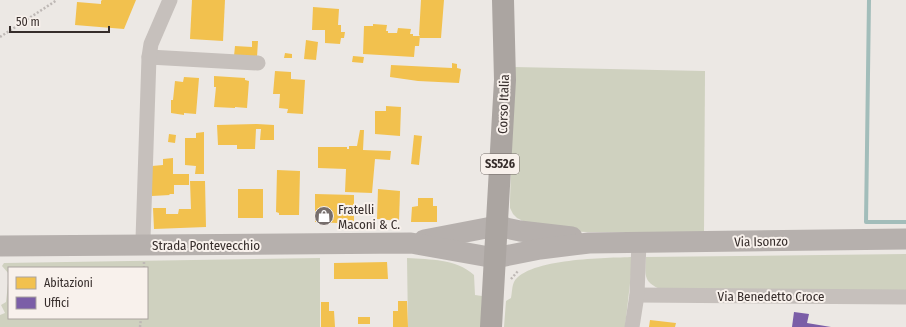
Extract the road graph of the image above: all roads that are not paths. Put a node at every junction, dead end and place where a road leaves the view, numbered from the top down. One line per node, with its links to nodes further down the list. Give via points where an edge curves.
1 (170, 0): 3 (street)
2 (503, 0): 5 (main road, Corso Italia / SS526, via 504,80)
3 (148, 57): 4 (street); 10 (street, via 143,239)
4 (258, 63)
5 (497, 226): 8 (street, Strada Pontevecchio); 9 (street, Via Isonzo); 12 (main road, Corso Italia / SS526)
6 (906, 240): 7 (street, Via Isonzo)
7 (639, 242): 9 (street, Via Isonzo); 13 (street)
8 (411, 243): 10 (street, Strada Pontevecchio); 12 (street, Strada Pontevecchio)
9 (616, 243): 12 (street, Via Isonzo, via 588,243)
10 (145, 245): 11 (street, Strada Pontevecchio)
11 (0, 246)
12 (495, 258): 15 (main road, Corso Italia / SS526)
13 (637, 295): 14 (street, Via Benedetto Croce); 16 (street)
14 (906, 297)
15 (491, 327)
16 (632, 327)

